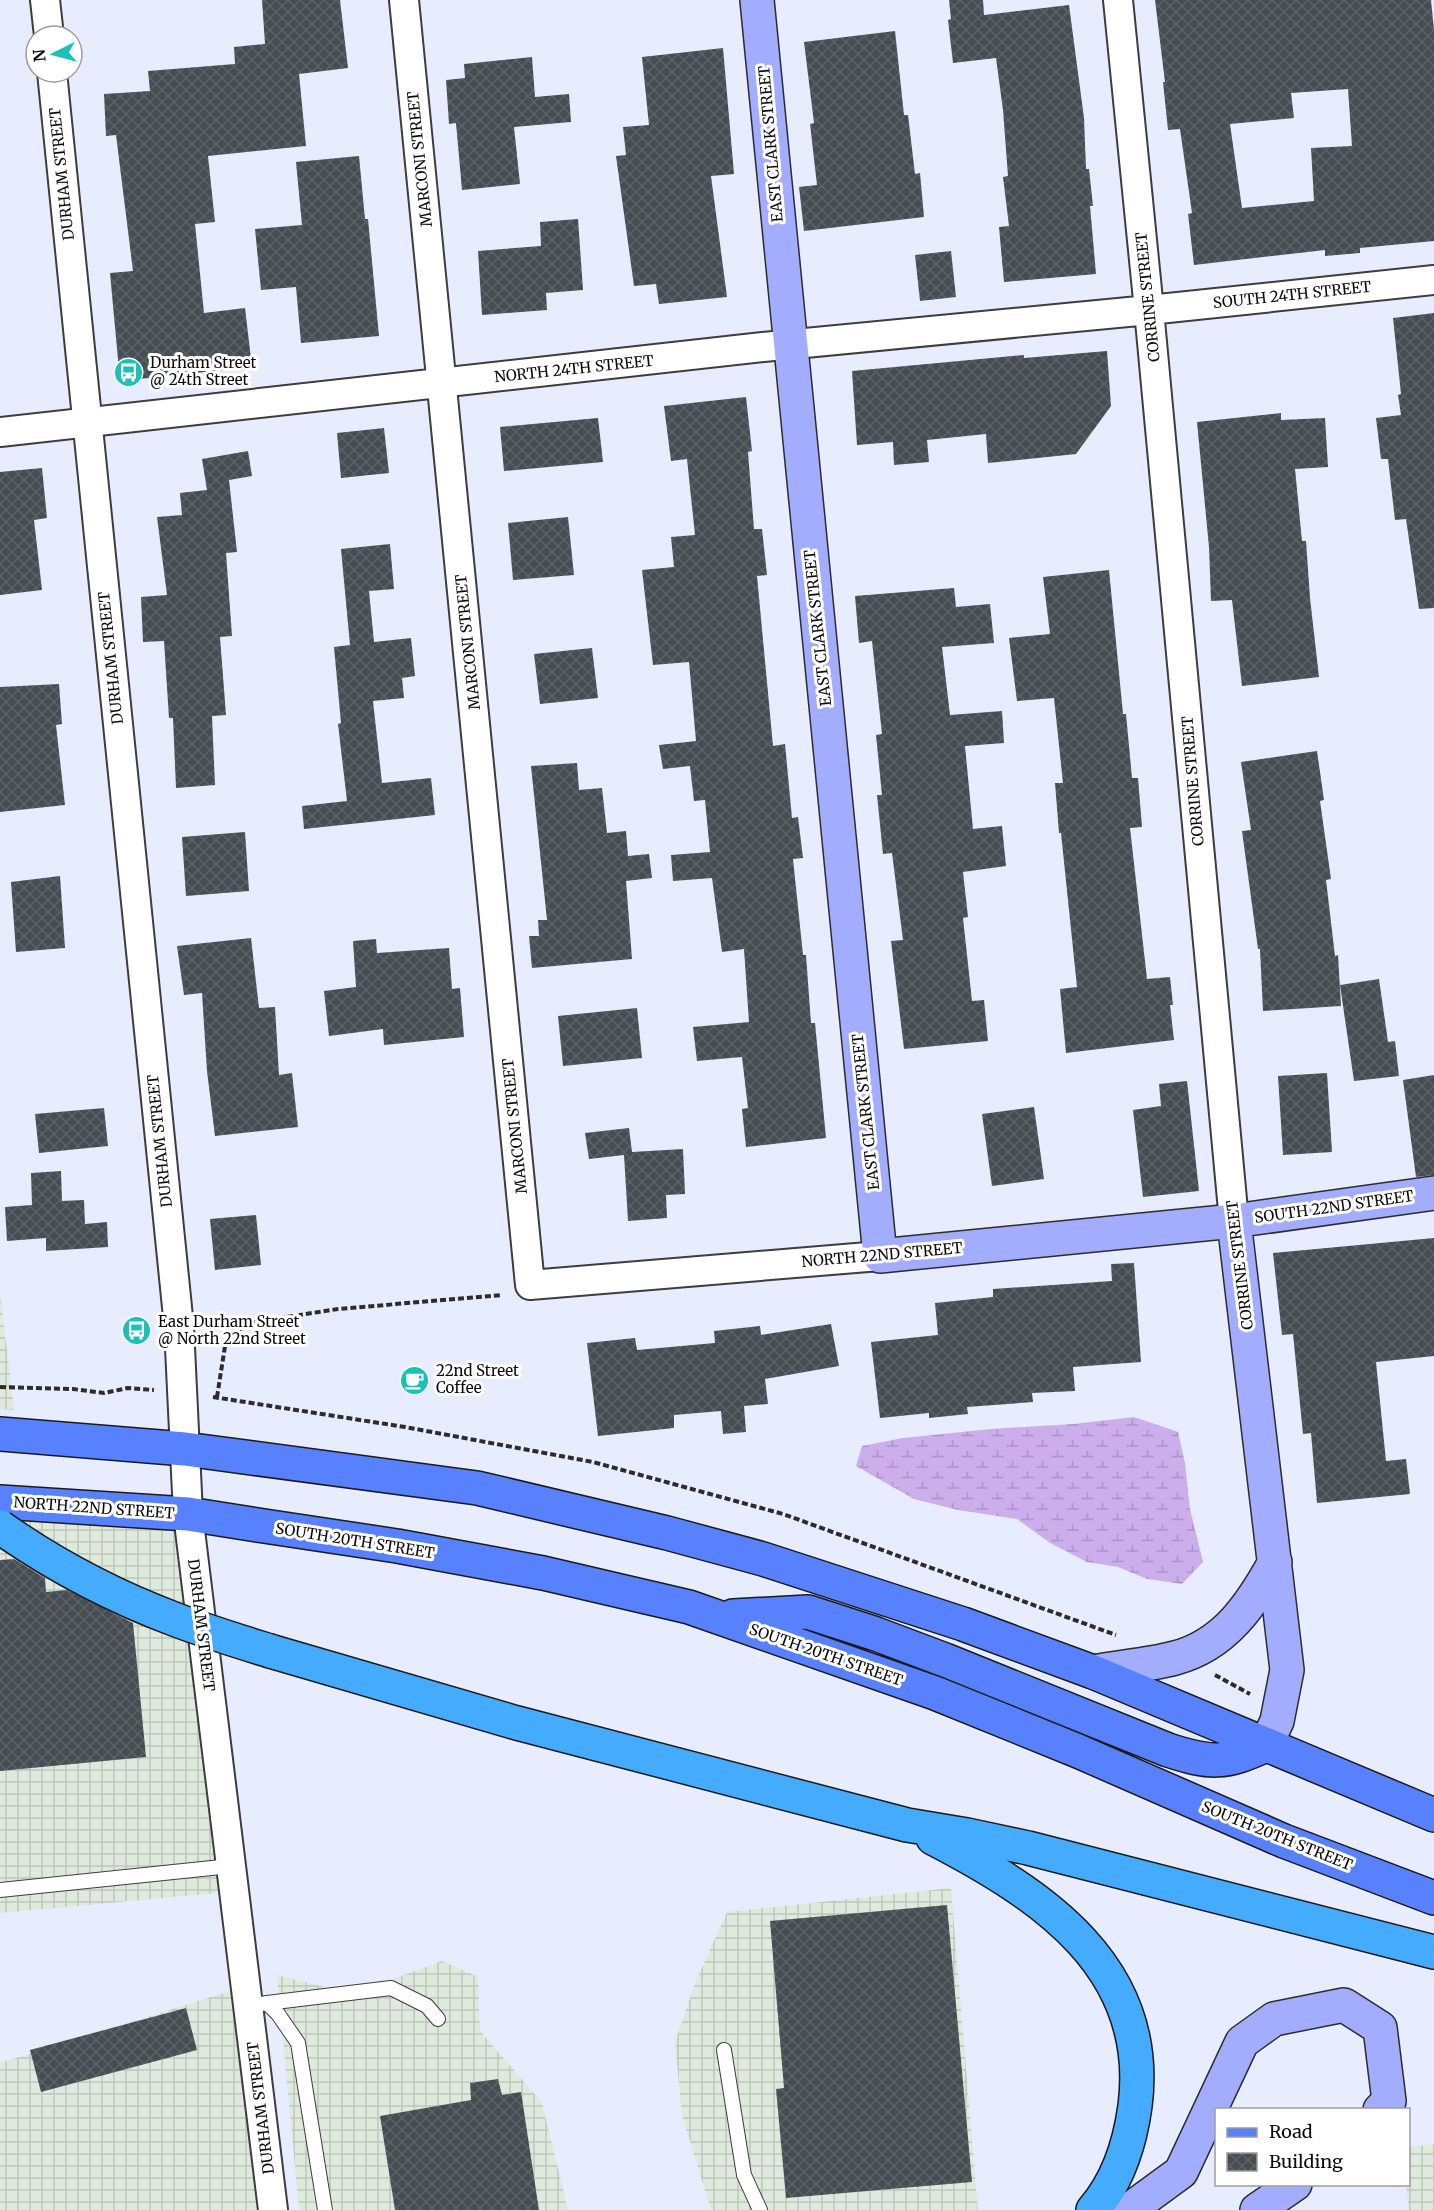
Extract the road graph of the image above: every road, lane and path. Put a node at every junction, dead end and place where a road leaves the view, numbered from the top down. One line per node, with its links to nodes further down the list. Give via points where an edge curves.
1 (45, 0): 5 (street)
2 (404, 0): 10 (street, MARCONI STREET)
3 (757, 0): 9 (street, EAST CLARK STREET)
4 (1118, 0): 8 (street, CORRINE STREET)
5 (48, 24)
6 (53, 84): 11 (street, DURHAM STREET)
7 (1434, 280): 8 (street, SOUTH 24TH STREET)
8 (1149, 310): 9 (street, NORTH 24TH STREET); 14 (street, CORRINE STREET)
9 (790, 345): 10 (street, NORTH 24TH STREET); 15 (street, EAST CLARK STREET)
10 (443, 384): 11 (street, NORTH 24TH STREET); 16 (street, MARCONI STREET)
11 (87, 423): 12 (street, NORTH 24TH STREET); 18 (street, DURHAM STREET)
12 (0, 432)
13 (1434, 1193): 14 (street, SOUTH 22ND STREET)
14 (1234, 1221): 15 (street, NORTH 22ND STREET); 24 (street, CORRINE STREET)
15 (880, 1256): 16 (street, NORTH 22ND STREET)
16 (530, 1285): 18 (path, via 512,1294 338,1309 248,1323 226,1340 217,1397)
17 (0, 1387): 18 (path, via 104,1393 136,1388)
18 (184, 1394): 20 (street, DURHAM STREET)
19 (0, 1434): 20 (main road)
20 (185, 1449): 22 (street, DURHAM STREET); 26 (main road, via 477,1488 620,1521 763,1559 963,1624)
21 (0, 1502): 22 (main road, NORTH 22ND STREET)
22 (188, 1515): 25 (main road, SOUTH 20TH STREET, via 397,1546 543,1573 689,1607); 30 (street, DURHAM STREET)
23 (0, 1527): 29 (highway, bridge, via 78,1575 125,1598 270,1651 517,1723)
24 (1275, 1562): 26 (street, via 1251,1603 1218,1638 1176,1658); 27 (street, CORRINE STREET, via 1287,1670 1277,1721)
25 (716, 1617): 27 (main road, via 808,1612 945,1660 1191,1758 1227,1760); 32 (main road, SOUTH 20TH STREET, via 935,1693 1284,1841)
26 (1093, 1672): 27 (main road)
27 (1266, 1745): 28 (main road)
28 (1434, 1815)
29 (907, 1825): 33 (highway, via 1028,1848); 42 (highway, via 989,1869 1045,1906 1085,1942 1119,1997 1131,2028 1137,2091 1126,2149 1115,2178)
30 (231, 1866): 31 (lane); 34 (street, DURHAM STREET)
31 (0, 1890)
32 (1434, 1898)
33 (1434, 1952)
34 (257, 2005): 35 (lane, via 391,1988 427,2006); 39 (street, DURHAM STREET); 40 (lane, via 278,2014 298,2043)
35 (438, 2019)
36 (724, 2050): 41 (lane, via 744,2175)
37 (1381, 2108): 43 (street, via 1389,2100 1380,2028 1344,2005 1274,2019 1242,2042 1181,2172)
38 (1292, 2186): 44 (street)
39 (273, 2210)
40 (325, 2210)
41 (760, 2210)
42 (1093, 2210)
43 (1129, 2210)
44 (1257, 2210)

